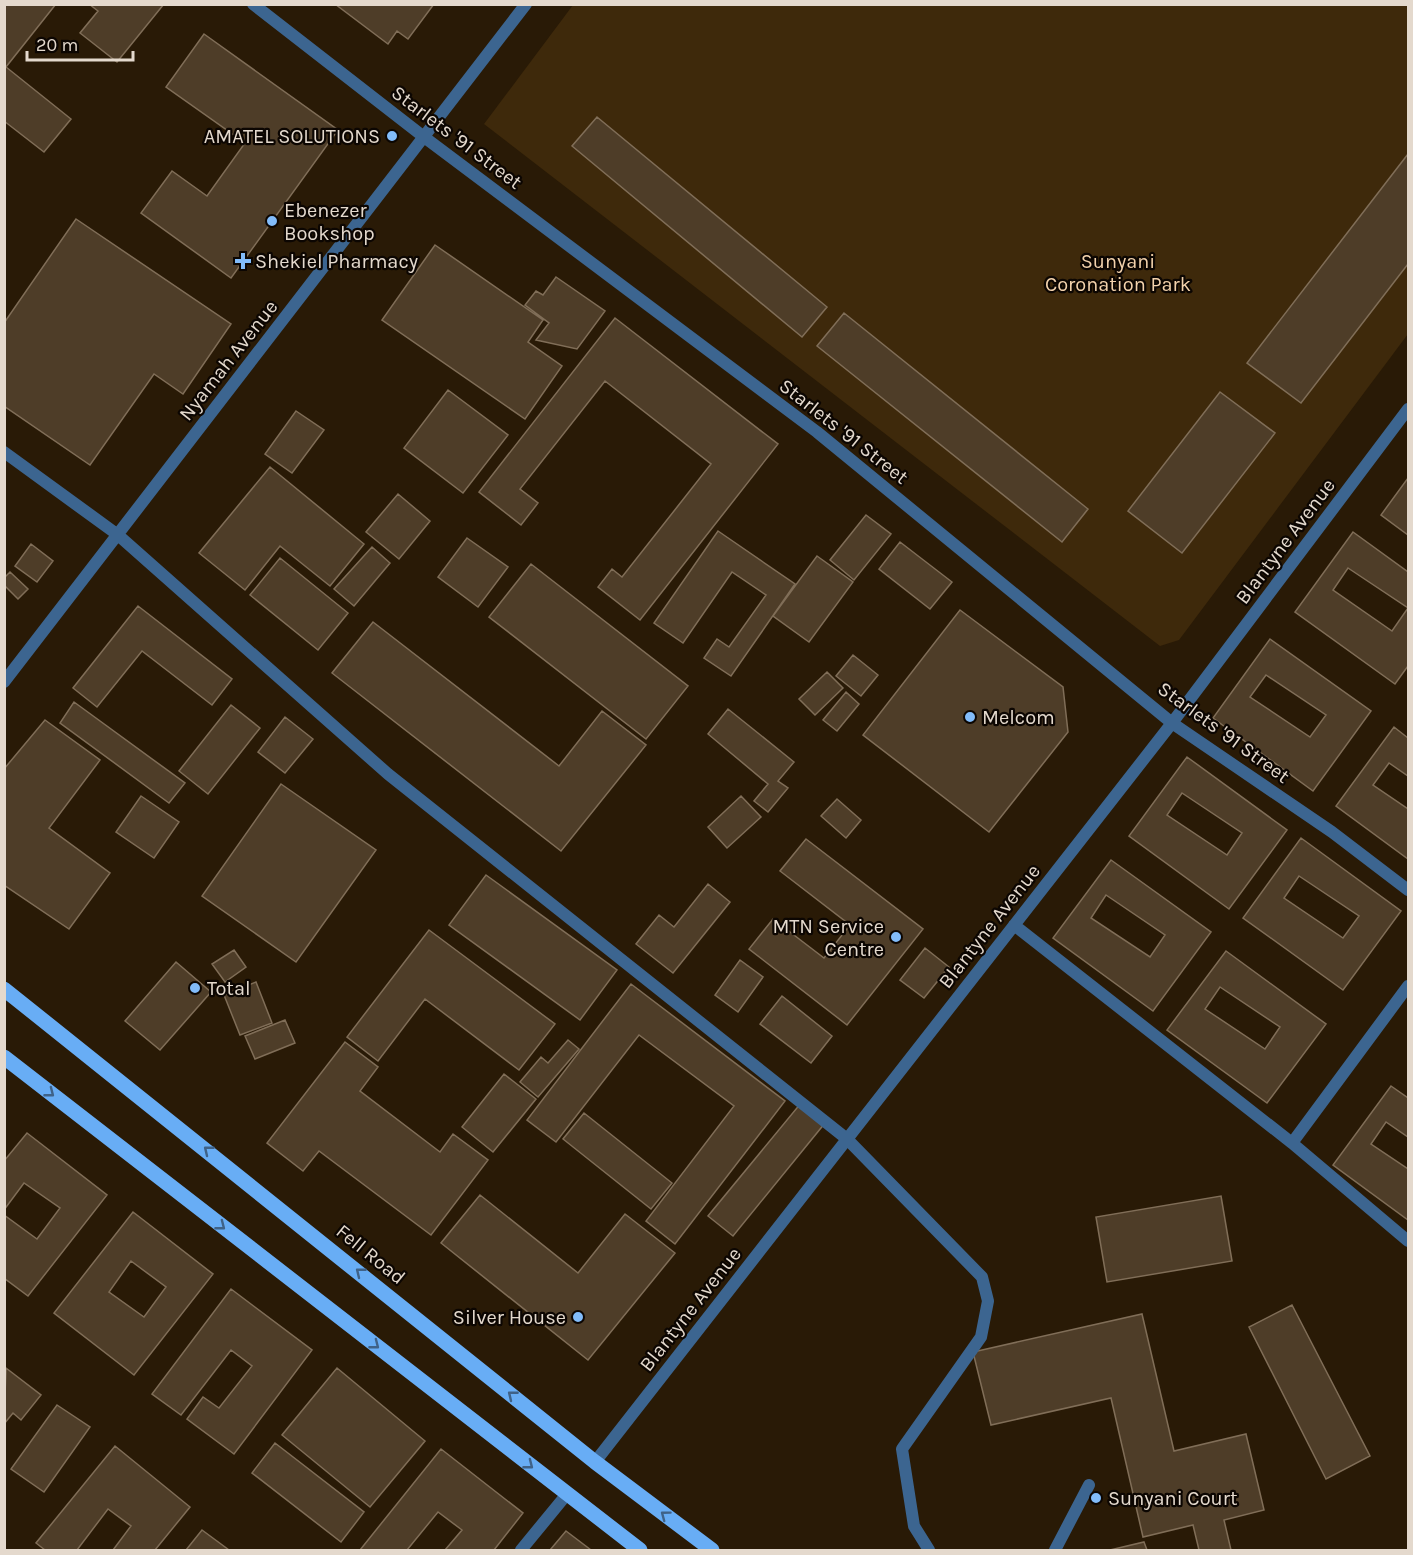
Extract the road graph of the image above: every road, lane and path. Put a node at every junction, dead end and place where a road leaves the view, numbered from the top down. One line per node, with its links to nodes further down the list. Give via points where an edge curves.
1 (253, 4): 3 (street, Starlets '91 Street)
2 (526, 4): 3 (street, Nyamah Avenue)
3 (424, 137): 6 (street, Nyamah Avenue); 8 (street, Starlets '91 Street, via 817,432)
4 (1408, 410): 8 (street, Blantyne Avenue)
5 (4, 452): 6 (street)
6 (118, 535): 7 (street, Nyamah Avenue); 14 (street, via 388,774)
7 (4, 682)
8 (1172, 723): 9 (street, Starlets '91 Street, via 1332,832); 10 (street, Blantyne Avenue)
9 (1408, 890)
10 (1014, 925): 14 (street, Blantyne Avenue); 15 (street)
11 (1408, 986): 15 (street)
12 (4, 989): 17 (main road, Fell Road, one-way to 12)
13 (4, 1057): 19 (main road, one-way to 19)
14 (847, 1139): 17 (street, Blantyne Avenue); 23 (street, via 982,1277 988,1301 981,1337 902,1449 914,1526)
15 (1292, 1143): 16 (street)
16 (1408, 1240)
17 (595, 1462): 22 (main road, Fell Road, one-way to 17)
18 (1089, 1485): 24 (street)
19 (567, 1494): 20 (street); 21 (main road)
20 (521, 1551)
21 (640, 1551)
22 (712, 1551)
23 (929, 1551)
24 (1055, 1551)

